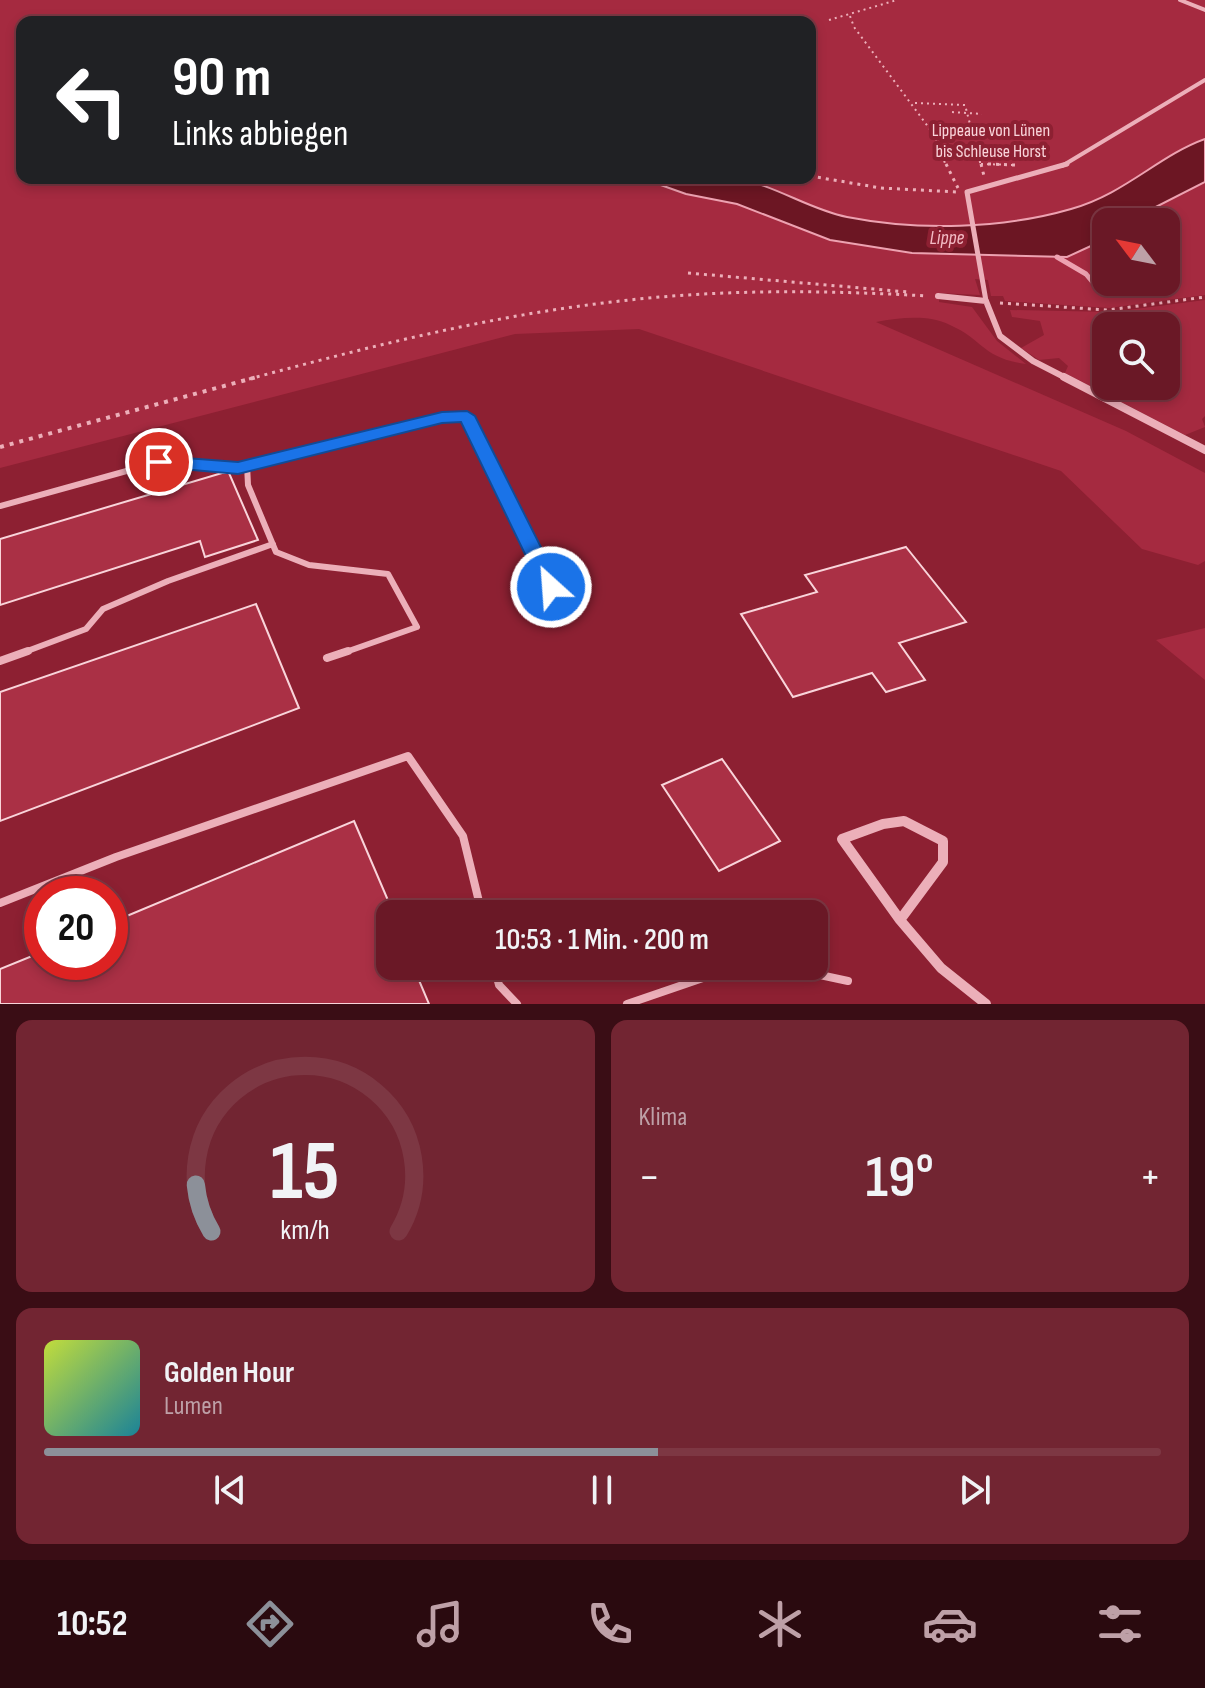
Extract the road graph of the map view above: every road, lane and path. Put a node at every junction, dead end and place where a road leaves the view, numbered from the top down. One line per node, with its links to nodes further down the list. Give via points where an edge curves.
1 (897, 0): 4 (path)
2 (1180, 0): 3 (lane)
3 (1205, 10)
4 (850, 16): 5 (path); 7 (path)
5 (829, 20)
6 (1205, 80): 13 (lane, via 1066,165)
7 (914, 103): 9 (path, via 965,105); 13 (path, via 945,153 951,180)
8 (952, 112): 9 (path)
9 (968, 114): 10 (path); 11 (path)
10 (982, 114)
11 (983, 173)
12 (816, 177): 13 (path)
13 (966, 195): 17 (lane)
14 (688, 273): 15 (path)
15 (938, 296): 17 (street); 18 (path, via 735,292 512,317)
16 (1205, 297): 17 (path, via 1108,310)
17 (986, 298): 19 (street, via 1000,336 1033,361)
18 (0, 447)
19 (1205, 450)
20 (247, 465): 21 (lane, via 159,462); 22 (lane, via 248,485); 23 (lane, via 467,416)
21 (0, 506)
22 (273, 544): 24 (lane, via 276,552 309,565 388,574 417,627); 25 (lane, via 142,592 103,609 86,629)
23 (551, 587)
24 (327, 658)
25 (0, 661)
26 (479, 900): 27 (lane, via 463,836 408,756)
27 (0, 903)
28 (900, 920): 28 (street, via 842,839 898,819 922,824 943,841 943,862); 35 (street, via 941,968)
29 (828, 977): 32 (lane)
30 (498, 980): 33 (lane)
31 (697, 980): 34 (lane)
32 (848, 981)
33 (517, 1004)
34 (627, 1004)
35 (986, 1004)

